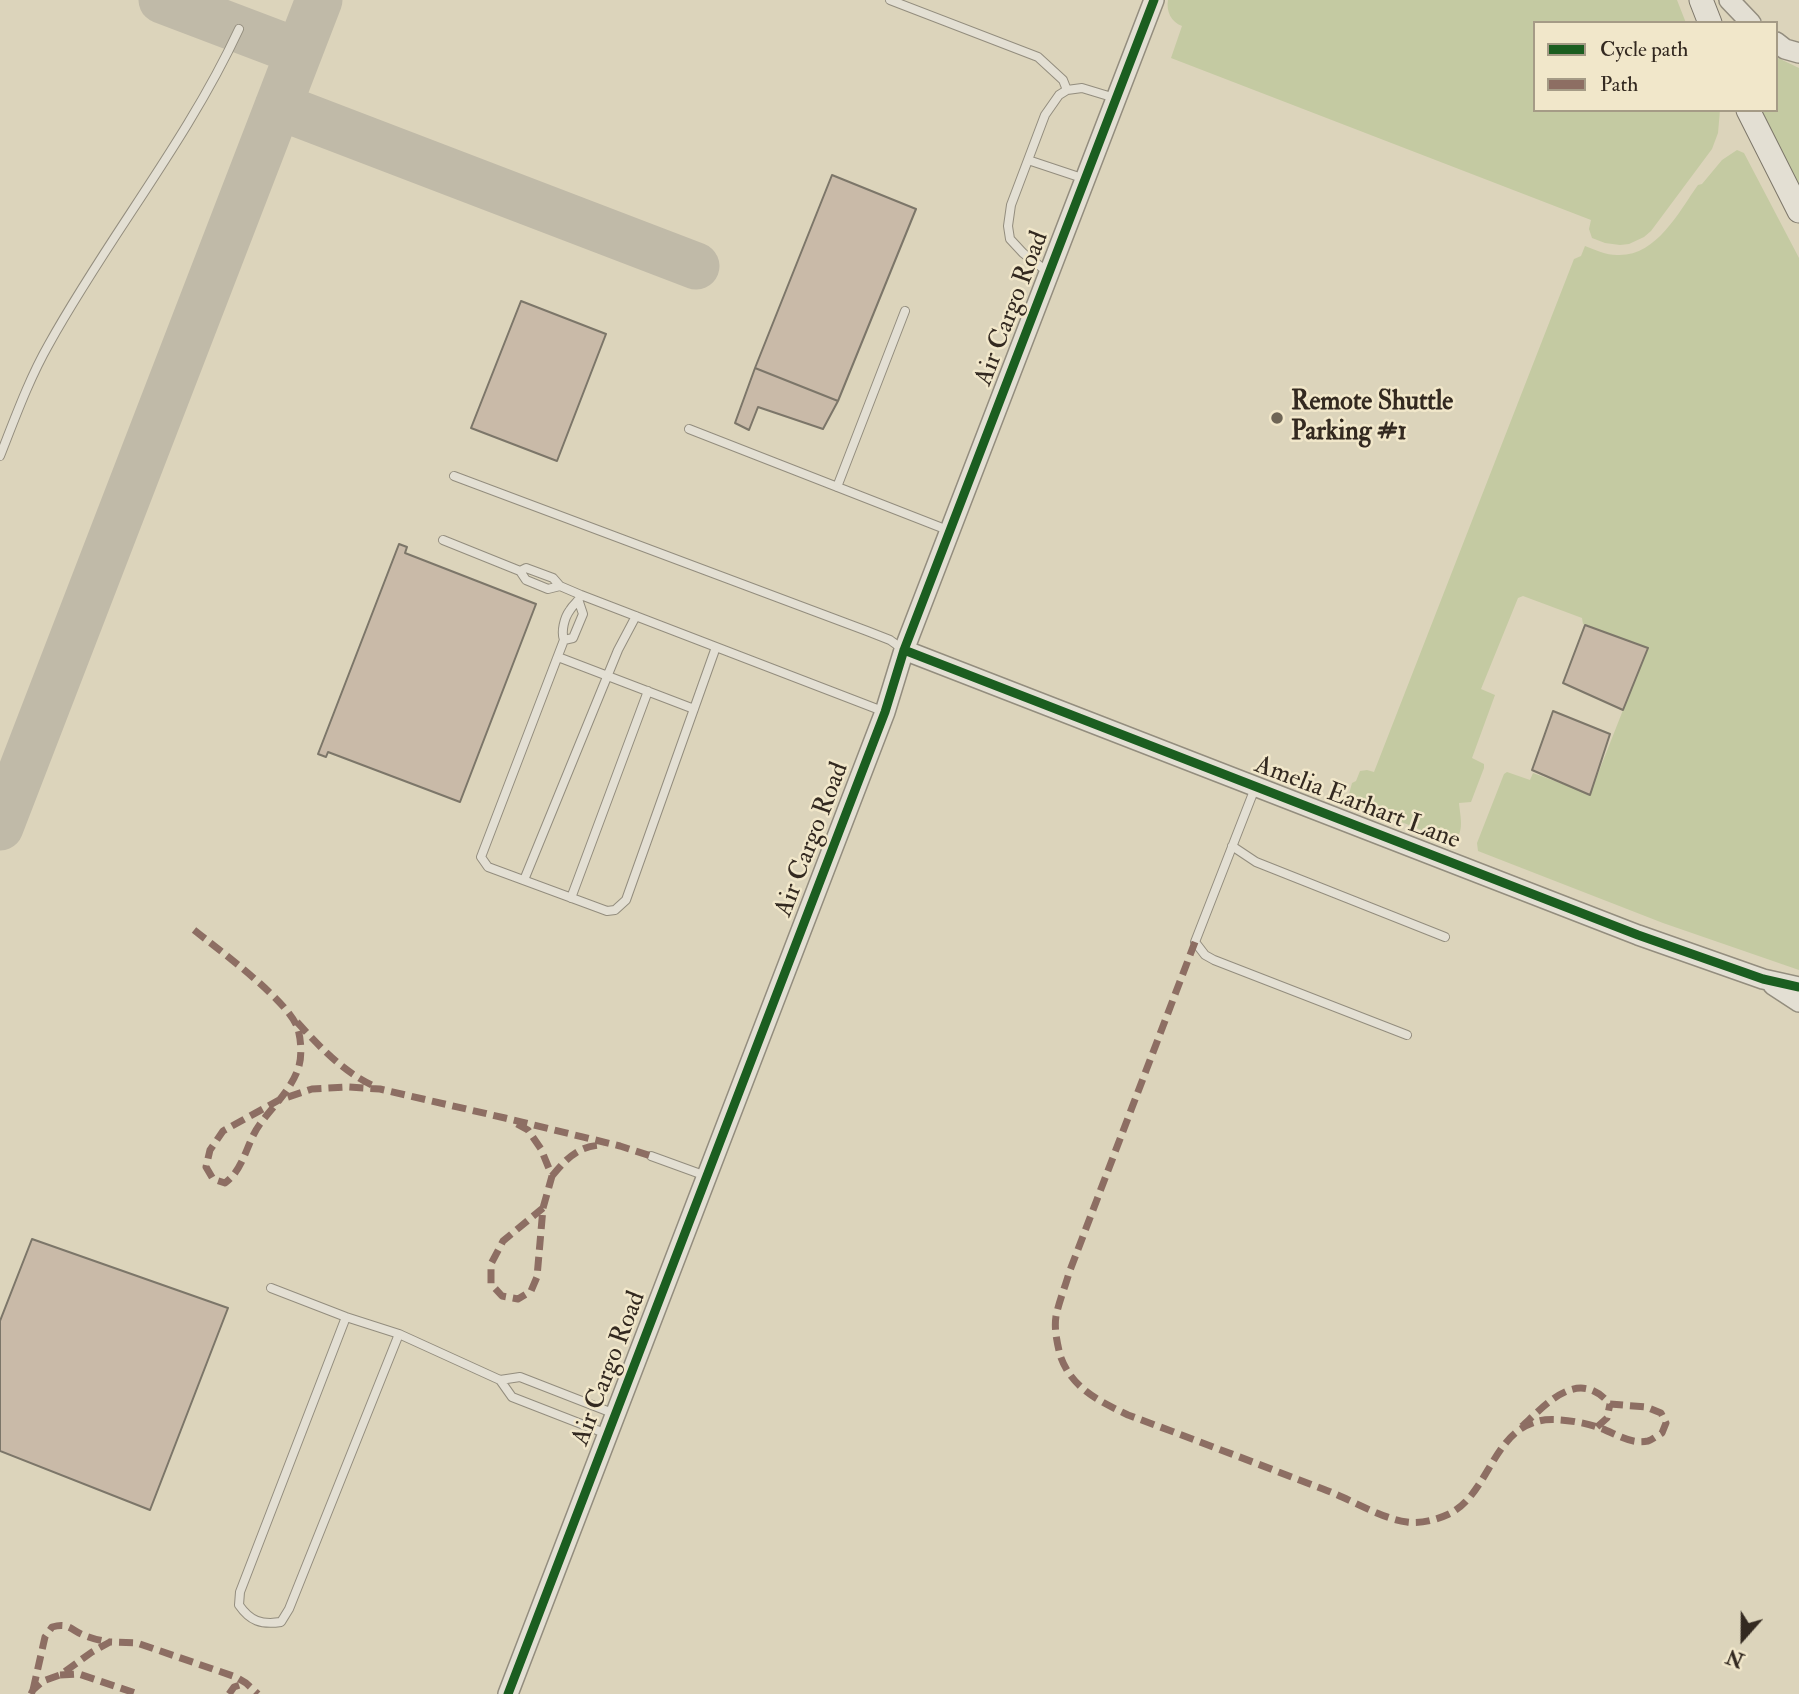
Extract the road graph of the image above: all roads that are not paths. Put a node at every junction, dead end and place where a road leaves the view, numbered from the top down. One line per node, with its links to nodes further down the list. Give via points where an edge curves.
1 (890, 0): 10 (lane, via 1038,57 1063,80)
2 (1154, 0): 11 (street, Air Cargo Road)
3 (1701, 0): 5 (main road)
4 (1730, 0): 6 (street)
5 (1709, 21)
6 (1749, 21)
7 (239, 29): 19 (lane, via 168,157 48,345)
8 (1778, 44): 9 (street)
9 (1799, 54)
10 (1067, 90): 11 (lane, via 1082,88); 13 (lane, via 1045,115)
11 (1116, 99): 14 (street, Air Cargo Road)
12 (1749, 112): 15 (main road)
13 (1028, 160): 14 (lane); 16 (lane, via 1011,205 1010,239)
14 (1085, 179): 16 (street, Air Cargo Road)
15 (1799, 211)
16 (1049, 273): 22 (street, Air Cargo Road)
17 (905, 311): 21 (lane)
18 (689, 429): 21 (lane)
19 (0, 456)
20 (454, 476): 28 (lane, via 867,631)
21 (837, 487): 22 (lane)
22 (950, 531): 28 (street, Air Cargo Road)
23 (443, 540): 24 (lane, via 520,571 526,568 553,578)
24 (580, 599): 25 (lane); 26 (lane, via 561,633); 26 (lane, via 583,614 573,638)
25 (636, 616): 27 (lane); 30 (lane)
26 (564, 640): 29 (lane)
27 (716, 647): 32 (lane); 33 (lane)
28 (904, 650): 33 (street, Air Cargo Road); 34 (street, Amelia Earhart Lane)
29 (558, 657): 30 (lane); 36 (lane, via 481,857 488,867)
30 (608, 675): 31 (lane); 36 (lane)
31 (649, 691): 32 (lane); 37 (lane)
32 (694, 709): 37 (lane, via 626,900 607,911)
33 (885, 712): 44 (street, Air Cargo Road)
34 (1255, 787): 35 (lane); 39 (street, Amelia Earhart Lane)
35 (1232, 846): 38 (lane, via 1256,862); 42 (lane, via 1195,942 1199,949 1214,960)
36 (524, 880): 37 (lane)
37 (571, 898)
38 (1445, 937)
39 (1763, 979): 40 (street, Amelia Earhart Lane); 41 (street, Amelia Earhart Lane)
40 (1799, 987)
41 (1799, 1002)
42 (1407, 1035)
43 (651, 1156): 44 (lane)
44 (706, 1176): 49 (street, Air Cargo Road)
45 (271, 1288): 46 (lane)
46 (346, 1317): 47 (lane); 47 (lane, via 240,1592 239,1605 248,1617 268,1624 281,1622 289,1609)
47 (399, 1334): 48 (lane)
48 (500, 1380): 49 (lane, via 520,1377); 50 (lane, via 512,1397)
49 (615, 1414): 50 (street, Air Cargo Road)
50 (607, 1434): 51 (street, Air Cargo Road)
51 (508, 1694)

